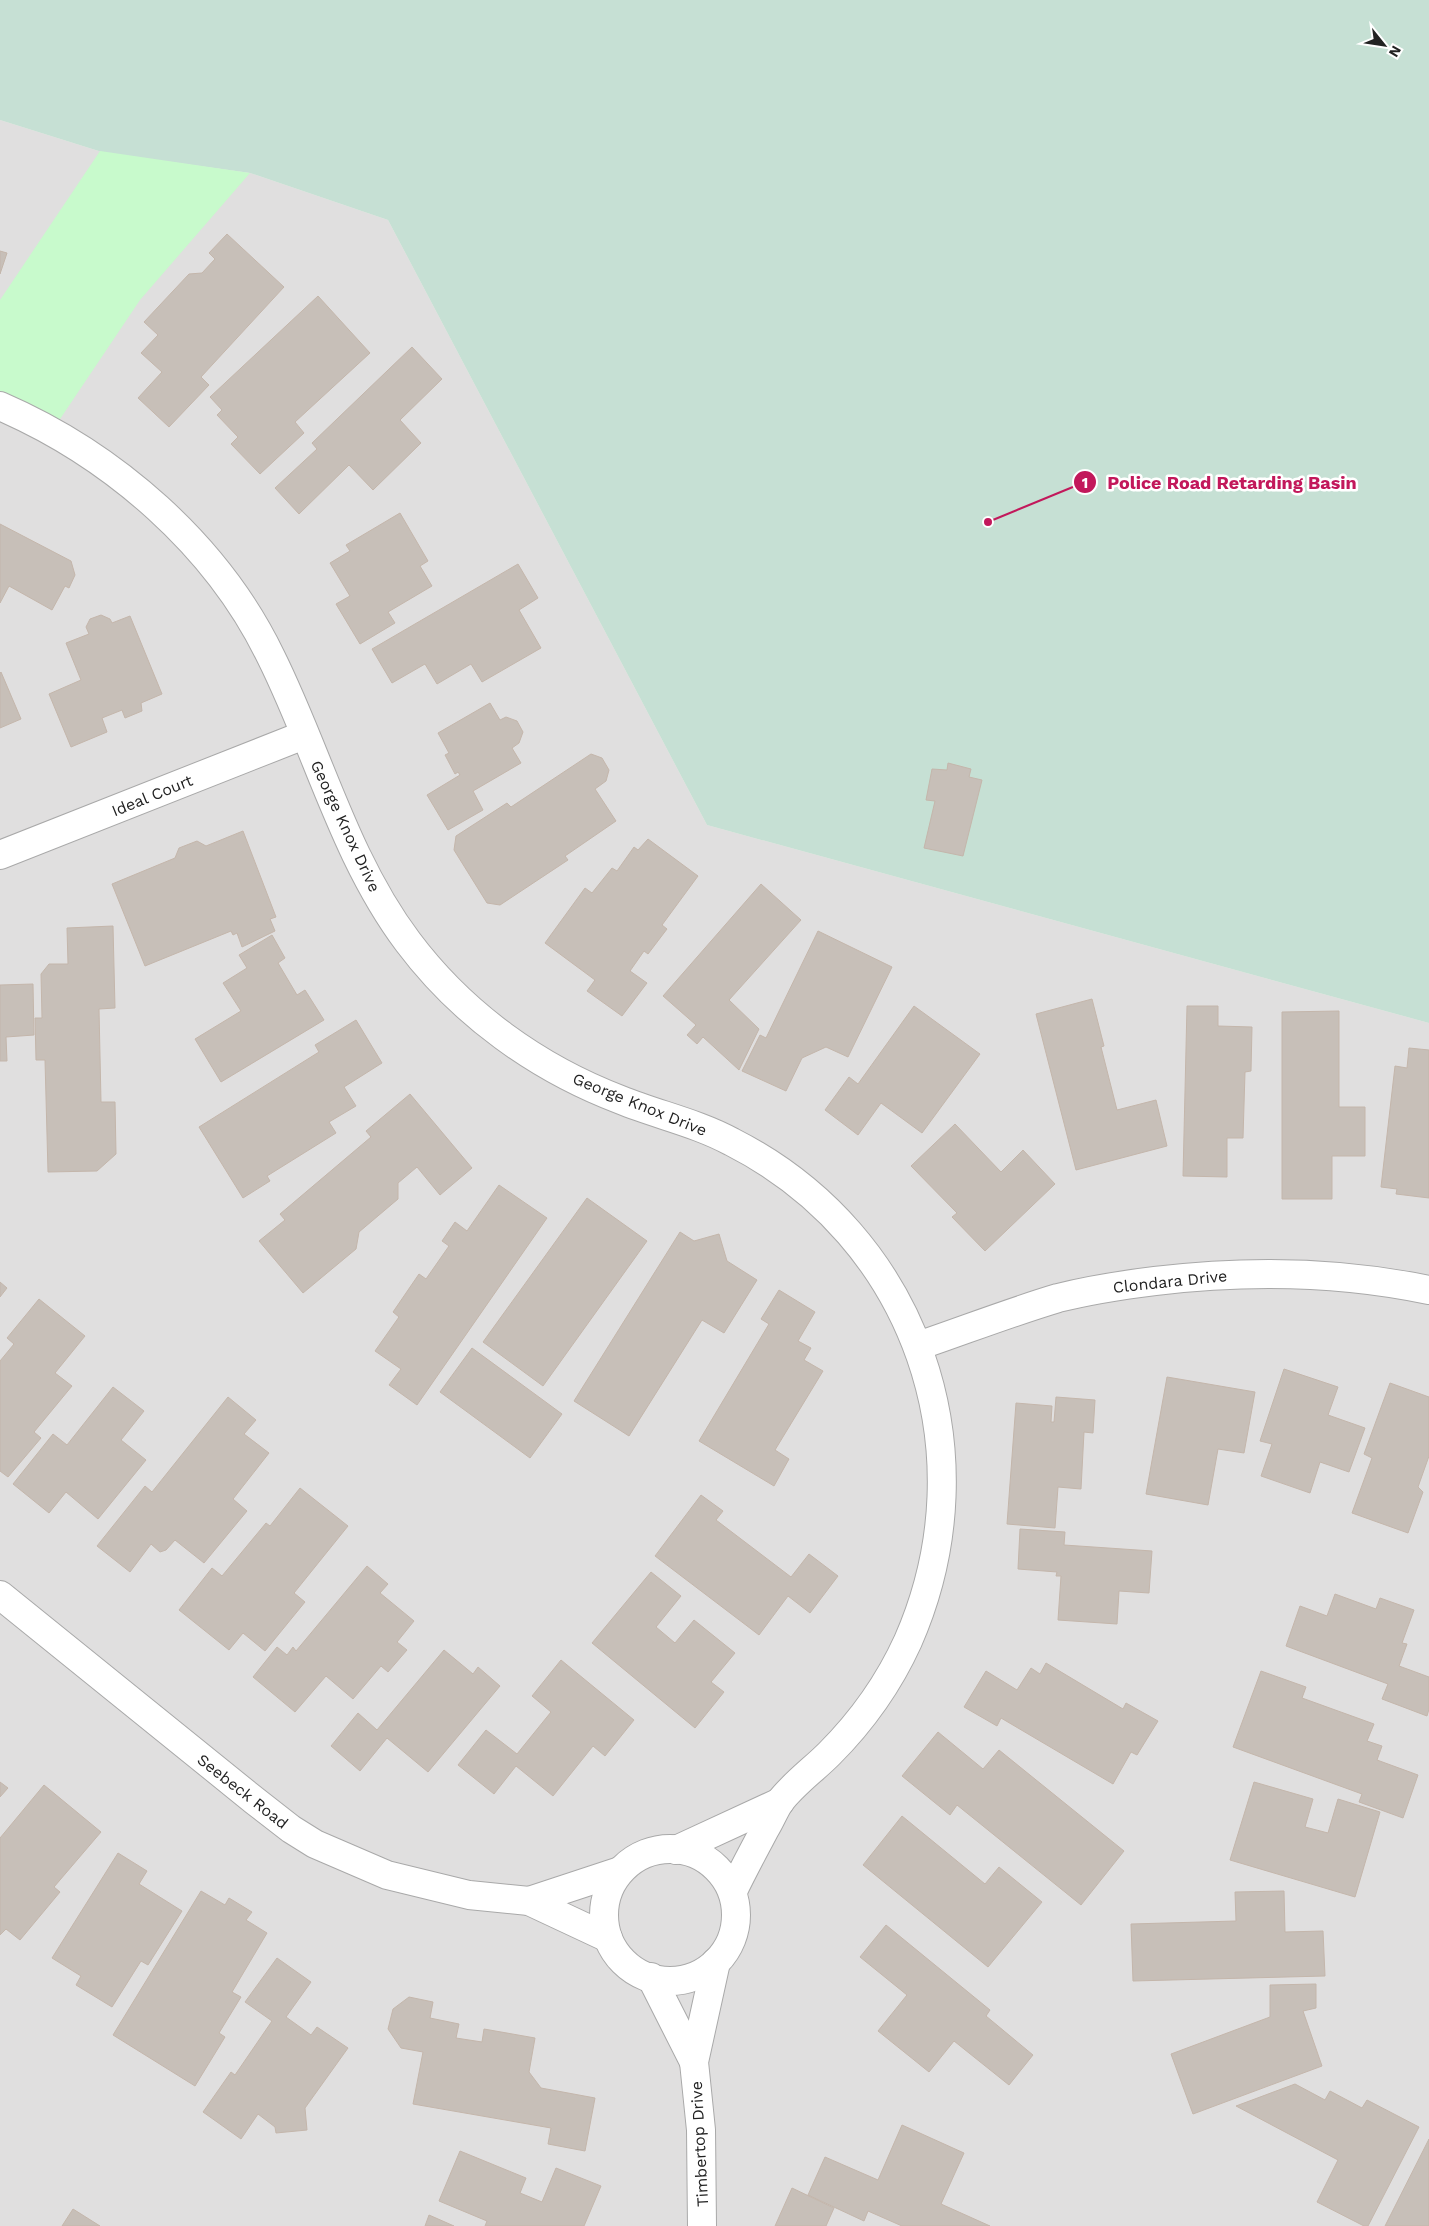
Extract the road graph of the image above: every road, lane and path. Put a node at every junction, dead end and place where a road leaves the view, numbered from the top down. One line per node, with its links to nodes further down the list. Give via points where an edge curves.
1 (0, 406): 2 (street, George Knox Drive, via 84,450 150,501 180,531 232,591 252,621 272,657)
2 (304, 735): 3 (street, Ideal Court); 5 (street, George Knox Drive, via 340,820 391,919 412,948 464,1005 497,1032 575,1080 619,1100 732,1141 806,1190 834,1214 876,1268)
3 (0, 855)
4 (1429, 1290): 5 (street, Clondara Drive, via 1295,1273 1170,1279 1058,1298)
5 (918, 1346): 7 (street, George Knox Drive, via 932,1390 940,1431 942,1479 934,1566 922,1606 886,1684 860,1721)
6 (0, 1595): 11 (street, Seebeck Road, via 254,1801 315,1844 387,1875 431,1887)
7 (780, 1802): 8 (street, George Knox Drive); 10 (street, George Knox Drive)
8 (676, 1850): 9 (street, via 654,1850 635,1858); 10 (street, via 711,1862)
9 (620, 1871): 11 (street, Seebeck Road); 12 (street, via 604,1910)
10 (733, 1891): 13 (street, via 735,1929)
11 (529, 1902): 12 (street, Seebeck Road)
12 (608, 1938): 14 (street, via 627,1964)
13 (716, 1962): 14 (street, via 700,1974 680,1980); 15 (street, Timbertop Drive)
14 (651, 1977): 15 (street, Timbertop Drive)
15 (694, 2062): 16 (street, Timbertop Drive, via 701,2130)
16 (702, 2226)

